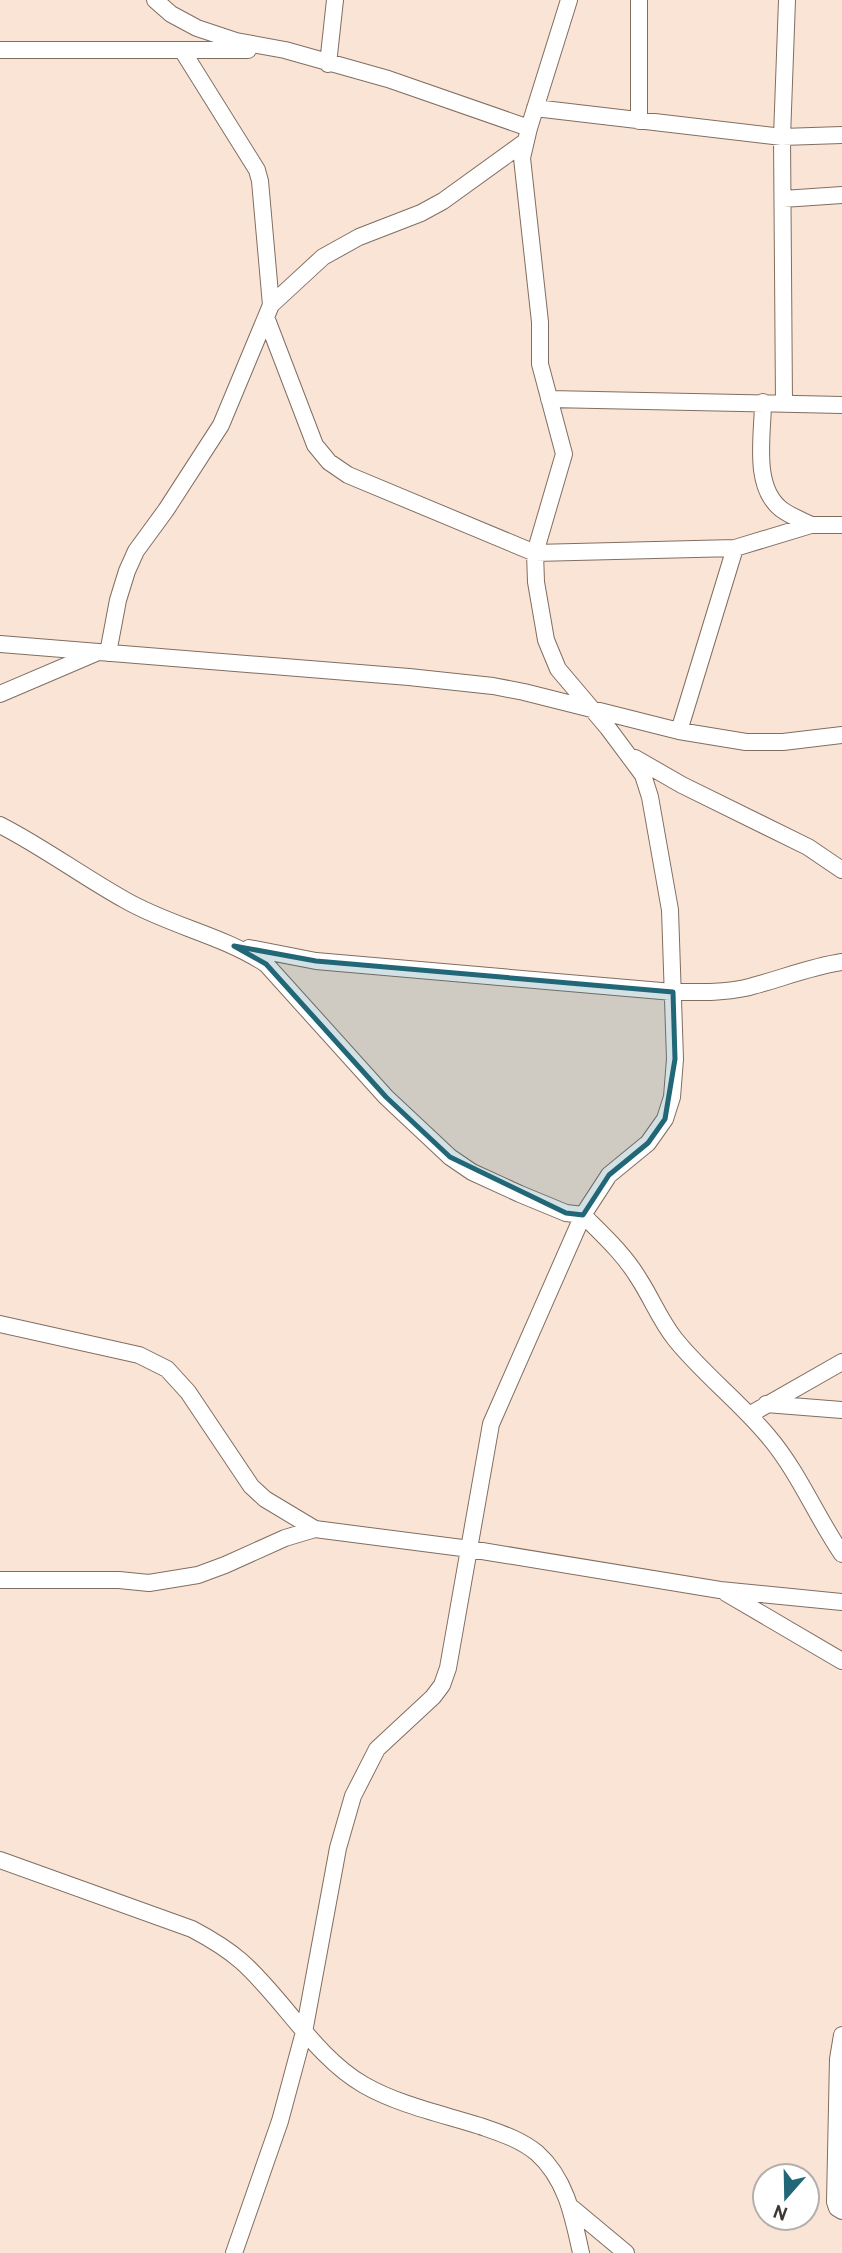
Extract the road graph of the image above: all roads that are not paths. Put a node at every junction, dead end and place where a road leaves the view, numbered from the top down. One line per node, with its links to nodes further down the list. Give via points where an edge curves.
1 (155, 0): 8 (street, via 197,28)
2 (335, 0): 9 (street)
3 (569, 0): 10 (street)
4 (639, 0): 11 (street)
5 (787, 0): 14 (street)
6 (0, 50): 7 (street)
7 (182, 50): 8 (street); 17 (street, via 257,170)
8 (285, 50): 9 (street)
9 (328, 64): 12 (street, via 446,98)
10 (535, 108): 11 (street); 12 (street)
11 (639, 121): 14 (street)
12 (528, 135): 17 (street, via 443,201 323,257); 18 (street, via 522,158 537,286 540,364)
13 (842, 135): 14 (street)
14 (782, 137): 16 (street)
15 (842, 195): 16 (street)
16 (783, 199): 20 (street)
17 (268, 311): 25 (street, via 315,445 329,462 348,475); 27 (street, via 221,425 136,551)
18 (549, 399): 19 (street); 25 (street, via 564,454)
19 (763, 402): 20 (street); 22 (street, via 762,475 780,508)
20 (784, 402): 21 (street)
21 (842, 405)
22 (811, 525): 23 (street); 24 (street)
23 (842, 525)
24 (735, 548): 25 (street); 30 (street)
25 (535, 553): 29 (street, via 546,640 558,669)
26 (0, 644): 27 (street)
27 (103, 652): 28 (street); 29 (street, via 493,686)
28 (0, 694)
29 (592, 709): 30 (street); 32 (street)
30 (680, 731): 31 (street, via 746,742)
31 (842, 735)
32 (627, 753): 34 (street, via 808,847); 37 (street, via 643,775 658,833 670,910)
33 (0, 825): 35 (street, via 125,900)
34 (842, 870)
35 (234, 946): 37 (street, via 316,961); 38 (street, via 267,964 386,1097 450,1157 520,1194)
36 (842, 962): 37 (street, via 744,988)
37 (673, 992): 38 (street, via 676,1059 673,1097 665,1119 649,1143 609,1175)
38 (583, 1215): 43 (street, via 618,1249 681,1346); 45 (street, via 491,1424)
39 (0, 1324): 44 (street, via 128,1352 167,1369 188,1392 251,1486)
40 (842, 1362): 41 (street)
41 (766, 1404): 42 (street); 43 (street)
42 (842, 1410)
43 (749, 1415): 46 (street, via 788,1463)
44 (315, 1529): 45 (street); 47 (street, via 198,1574 149,1583)
45 (470, 1549): 48 (street); 52 (street, via 442,1685 377,1749 353,1796 338,1848)
46 (842, 1554)
47 (0, 1580)
48 (720, 1590): 49 (street); 50 (street)
49 (842, 1602)
50 (842, 1661)
51 (0, 1860): 52 (street, via 192,1928 243,1962)
52 (304, 2032): 54 (street, via 368,2087 513,2137 535,2151 553,2169); 56 (street, via 280,2121)
53 (842, 2035): 55 (street, via 835,2202)
54 (572, 2208): 57 (street); 58 (street)
55 (842, 2211)
56 (234, 2253)
57 (581, 2253)
58 (626, 2253)

